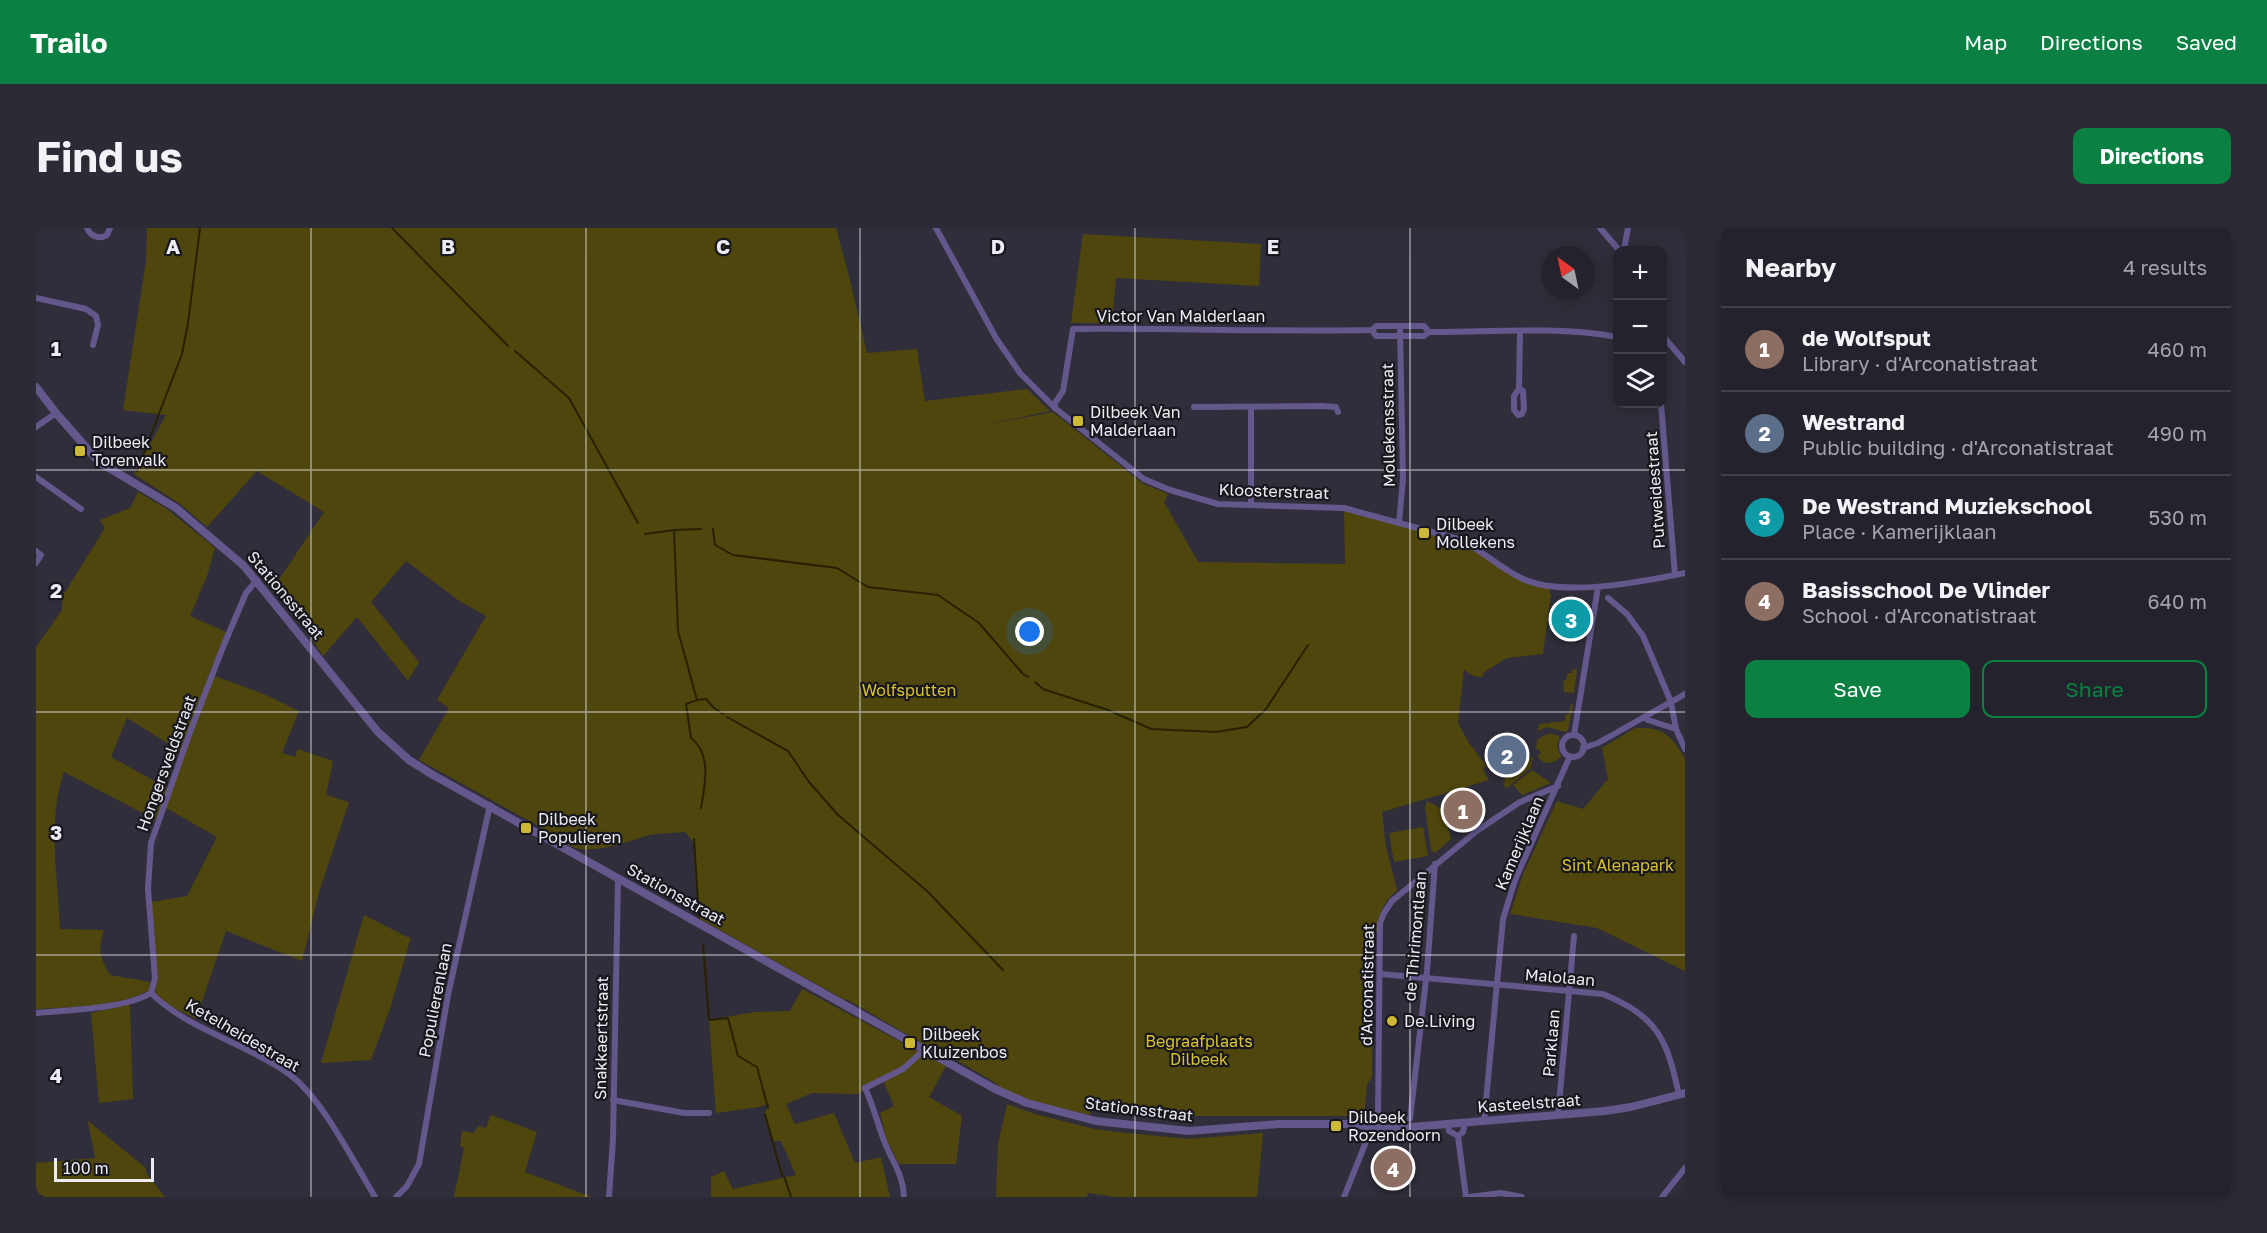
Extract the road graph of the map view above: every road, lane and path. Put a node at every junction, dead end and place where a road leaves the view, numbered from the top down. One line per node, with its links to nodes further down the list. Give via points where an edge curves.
1 (87, 228): 2 (street, via 99,237 107,235)
2 (110, 228)
3 (936, 228): 22 (street, Kloosterstraat, via 996,338 1020,373)
4 (1600, 228): 6 (street)
5 (1628, 228): 7 (street)
6 (1616, 246)
7 (1625, 246)
8 (36, 298): 16 (street, via 86,309 96,315)
9 (1400, 327): 10 (street, Victor Van Malderlaan, via 1376,326); 11 (street, Victor Van Malderlaan, via 1424,326); 13 (street, Mollekensstraat)
10 (1372, 330): 13 (street, Victor Van Malderlaan, via 1376,336); 22 (street, Victor Van Malderlaan, via 1073,329 1063,391)
11 (1429, 332): 12 (street, Victor Van Malderlaan); 13 (street, Victor Van Malderlaan, via 1424,336)
12 (1520, 332): 14 (street, Victor Van Malderlaan); 19 (street)
13 (1400, 335): 31 (street, Mollekensstraat)
14 (1613, 336)
15 (1667, 342): 17 (street)
16 (93, 345)
17 (1685, 362)
18 (36, 387): 25 (street, Stationsstraat)
19 (1519, 389)
20 (1194, 406): 21 (street)
21 (1251, 407): 24 (street, via 1323,406 1335,407); 29 (street)
22 (1054, 408): 29 (street, Kloosterstraat, via 1144,479 1210,502)
23 (1662, 408): 35 (street, Putweidestraat)
24 (1338, 412)
25 (56, 413): 26 (street); 36 (street, Stationsstraat, via 99,462 176,508)
26 (36, 427)
27 (38, 479): 28 (street); 30 (street)
28 (36, 487)
29 (1251, 504): 31 (street, Kloosterstraat, via 1344,508)
30 (81, 509)
31 (1399, 523): 37 (street, Kloosterstraat, via 1458,539 1522,579 1550,585)
32 (36, 551): 33 (street, via 42,555)
33 (36, 563)
34 (1685, 573): 35 (street, Kloosterstraat)
35 (1675, 575): 37 (street, Kloosterstraat)
36 (257, 580): 48 (street, Stationsstraat, via 378,732 409,760); 56 (street, Hongersveldstraat, via 246,593 226,638 151,843 148,889 155,978)
37 (1598, 587): 43 (street, Kamerijklaan)
38 (1608, 598): 40 (street, via 1628,614 1643,636)
39 (1685, 694): 40 (street)
40 (1671, 702): 41 (street); 42 (street)
41 (1644, 717): 42 (street); 44 (street)
42 (1676, 729): 45 (street)
43 (1574, 735): 44 (street, via 1581,739); 46 (street, Kamerijklaan, via 1563,742 1563,750)
44 (1583, 748): 46 (street, via 1579,755)
45 (1685, 749)
46 (1570, 756): 47 (street, Kamerijklaan)
47 (1557, 786): 49 (street, d'Arconatistraat, via 1505,811); 54 (street, Kamerijklaan, via 1515,880 1503,919)
48 (490, 804): 50 (street, Stationsstraat); 71 (street, Populierenlaan, via 448,995 419,1164)
49 (1435, 864): 52 (street, d'Arconatistraat, via 1384,913 1380,923); 53 (street, de Thirimontlaan)
50 (618, 879): 58 (street, Stationsstraat); 60 (street, Snakkaertstraat)
51 (1574, 936): 55 (street, Parklaan)
52 (1380, 974): 53 (street, Malolaan); 67 (street, d'Arconatistraat, via 1378,1116)
53 (1426, 978): 54 (street, Malolaan); 63 (street, de Thirimontlaan)
54 (1498, 985): 55 (street, Malolaan); 64 (street, Kamerijklaan)
55 (1569, 991): 59 (street, Malolaan, via 1603,994 1644,1016 1659,1034); 62 (street, Parklaan)
56 (151, 993): 57 (street, via 108,1006); 70 (street, Ketelheidestraat, via 178,1013 280,1068 301,1085 320,1108)
57 (36, 1013)
58 (924, 1050): 67 (street, Stationsstraat, via 1017,1100 1096,1121 1190,1131 1279,1124); 73 (street, via 903,1069 865,1088 900,1173)
59 (1682, 1094): 62 (street, Kasteelstraat, via 1631,1107)
60 (613, 1100): 61 (street, via 684,1113); 72 (street, Snakkaertstraat)
61 (709, 1113)
62 (1558, 1116): 64 (street, Kasteelstraat)
63 (1410, 1119)
64 (1485, 1122): 65 (street, Kasteelstraat)
65 (1465, 1123): 66 (street, Kasteelstraat); 68 (street)
66 (1448, 1124): 67 (street, Kasteelstraat, via 1386,1129); 68 (street, via 1449,1131)
67 (1373, 1125): 74 (street, d'Arconatistraat)
68 (1458, 1136): 75 (street)
69 (1685, 1168): 77 (street)
70 (375, 1197)
71 (396, 1197)
72 (609, 1197)
73 (904, 1197)
74 (1344, 1197)
75 (1467, 1197): 76 (street, via 1501,1193)
76 (1522, 1197)
77 (1662, 1197)

